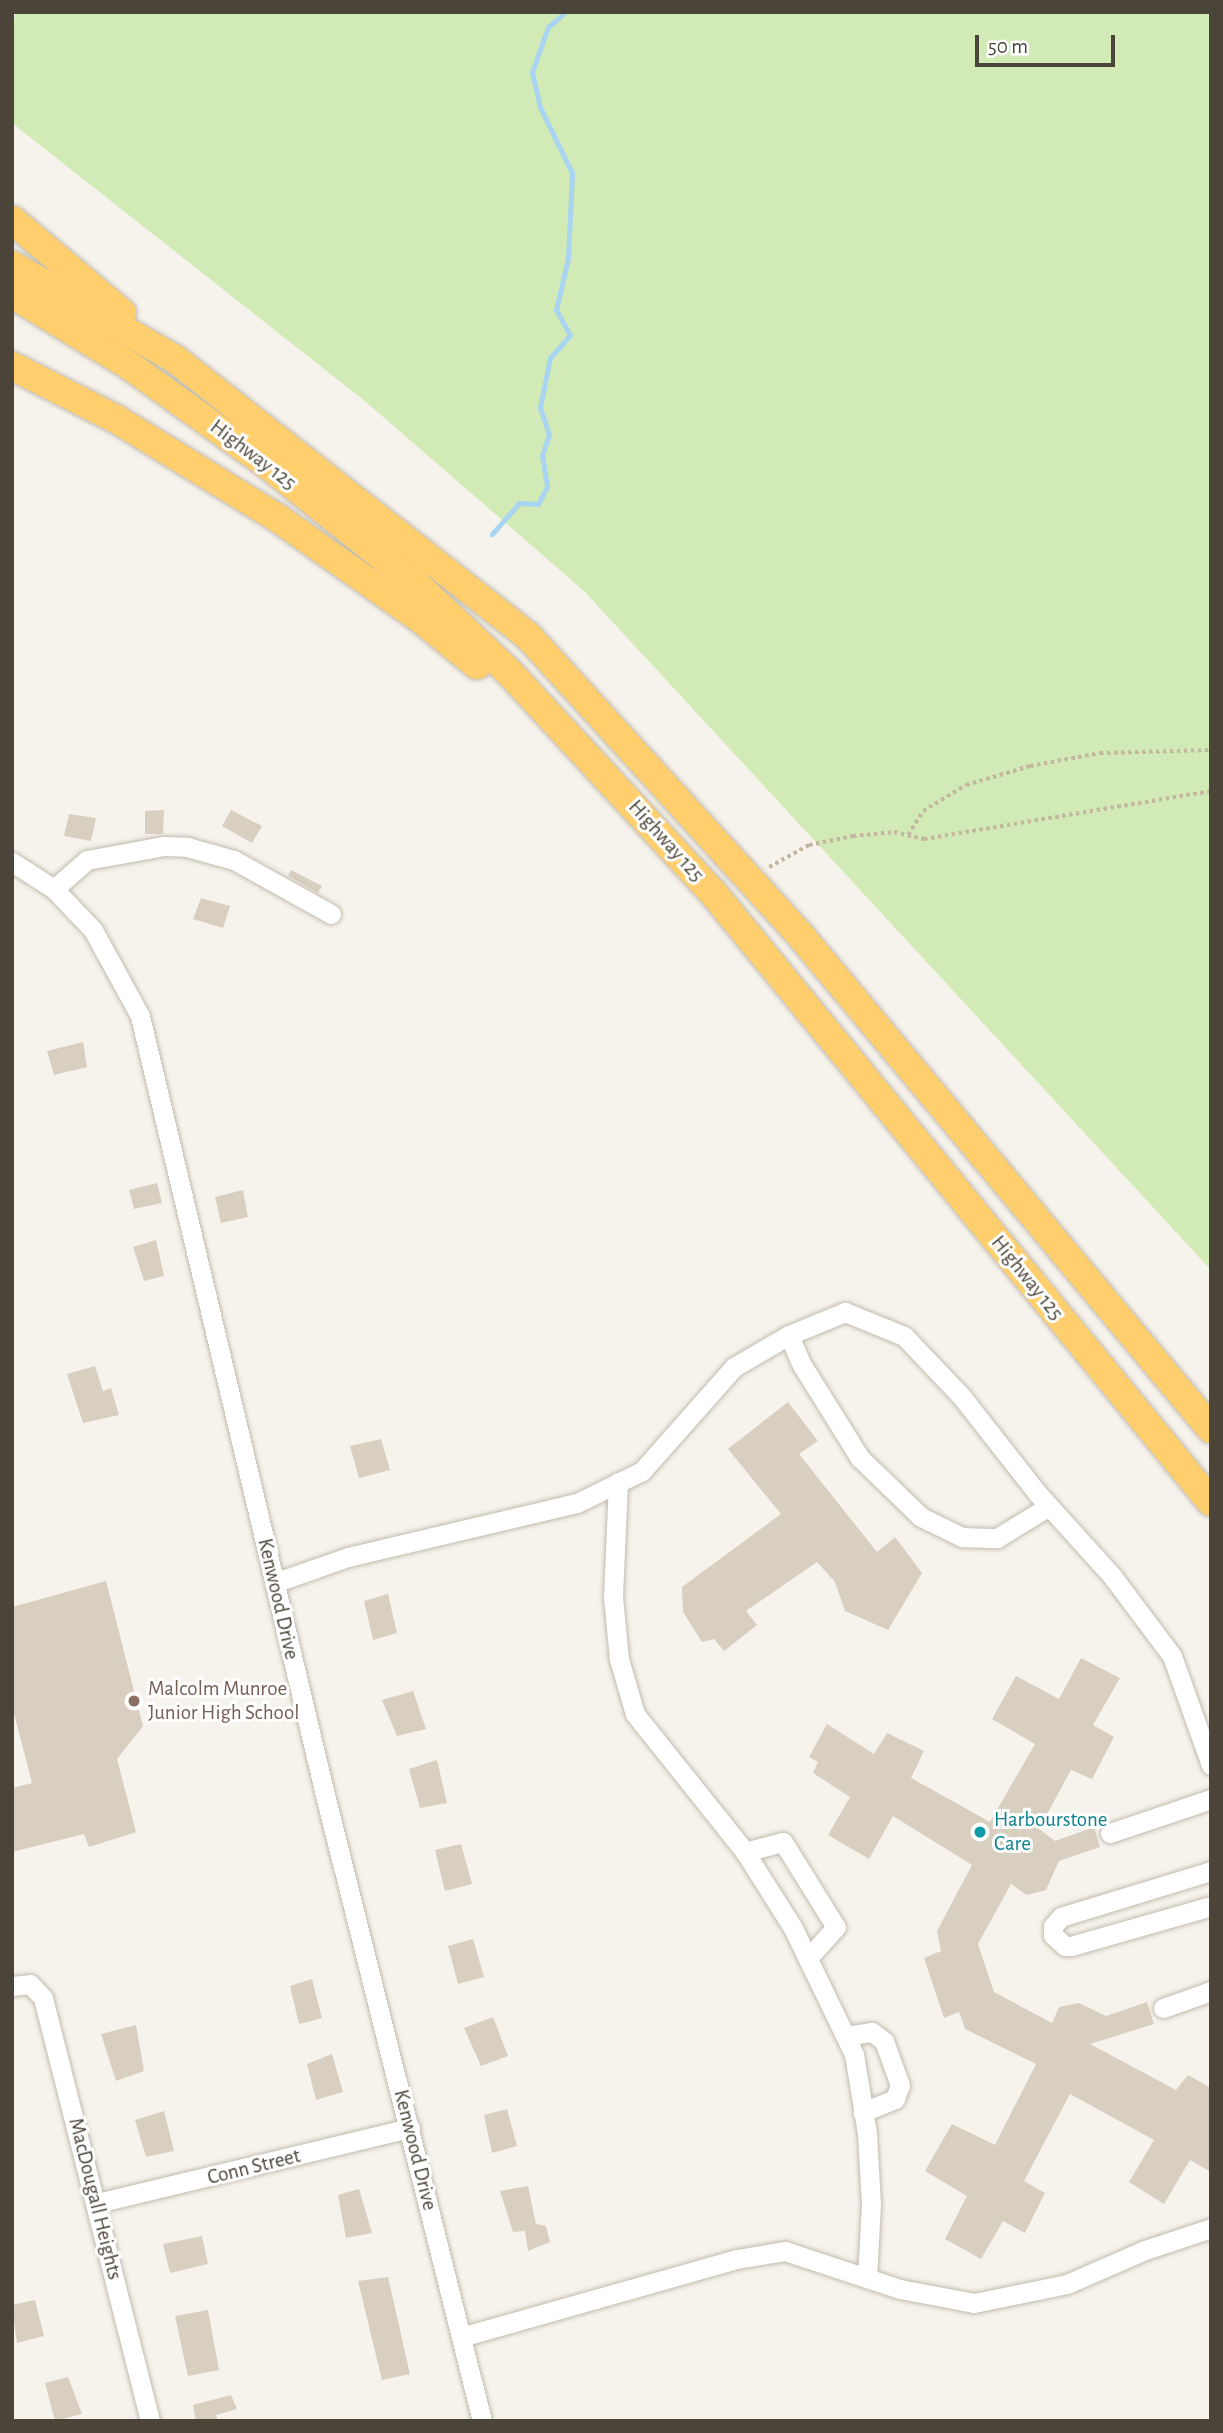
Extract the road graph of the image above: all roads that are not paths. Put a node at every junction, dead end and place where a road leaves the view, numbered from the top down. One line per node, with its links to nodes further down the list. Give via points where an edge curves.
1 (12, 220): 4 (highway)
2 (12, 265): 4 (highway, Highway 125)
3 (12, 294): 6 (highway, Highway 125, via 203,417 415,582 519,683)
4 (175, 359): 11 (highway, Highway 125, via 529,637 750,877)
5 (12, 366): 6 (highway, via 116,419 332,555 458,649)
6 (656, 829): 13 (highway, Highway 125, via 845,1051)
7 (12, 862): 8 (street, Kenwood Drive)
8 (54, 889): 9 (street, via 87,860 163,846 187,847 234,860); 15 (street, Kenwood Drive, via 98,938 140,1016)
9 (331, 914)
10 (789, 1335): 12 (street, via 734,1367 642,1471); 14 (street, via 845,1312 904,1336 962,1397); 14 (street, via 802,1365 860,1458 922,1517 962,1537 997,1538)
11 (1211, 1429)
12 (618, 1482): 15 (street, via 577,1503 348,1556); 19 (street, via 613,1597 619,1659 635,1714)
13 (1211, 1502)
14 (1049, 1506): 16 (street, via 1112,1576 1172,1656)
15 (274, 1583): 28 (street, Kenwood Drive)
16 (1211, 1765)
17 (1211, 1799): 18 (street)
18 (1110, 1833)
19 (745, 1852): 22 (street); 22 (street, via 783,1842 836,1927)
20 (1211, 1871): 21 (street, via 1061,1917 1053,1926 1053,1935 1071,1946)
21 (1211, 1906)
22 (808, 1958): 26 (street)
23 (21, 1985): 29 (street, MacDougall Heights, via 43,1998)
24 (1211, 1992): 25 (street)
25 (1163, 2007)
26 (846, 2036): 27 (street, via 854,2054); 27 (street, via 872,2032 884,2041 900,2085 895,2099)
27 (863, 2112): 31 (street, via 871,2204)
28 (410, 2128): 29 (street, Conn Street); 32 (street, Kenwood Drive)
29 (97, 2203): 33 (street, MacDougall Heights)
30 (1211, 2228): 31 (street, via 1067,2284 974,2303)
31 (867, 2278): 32 (street, via 785,2251 737,2259)
32 (461, 2337): 34 (street, Kenwood Drive)
33 (150, 2421)
34 (482, 2421)

